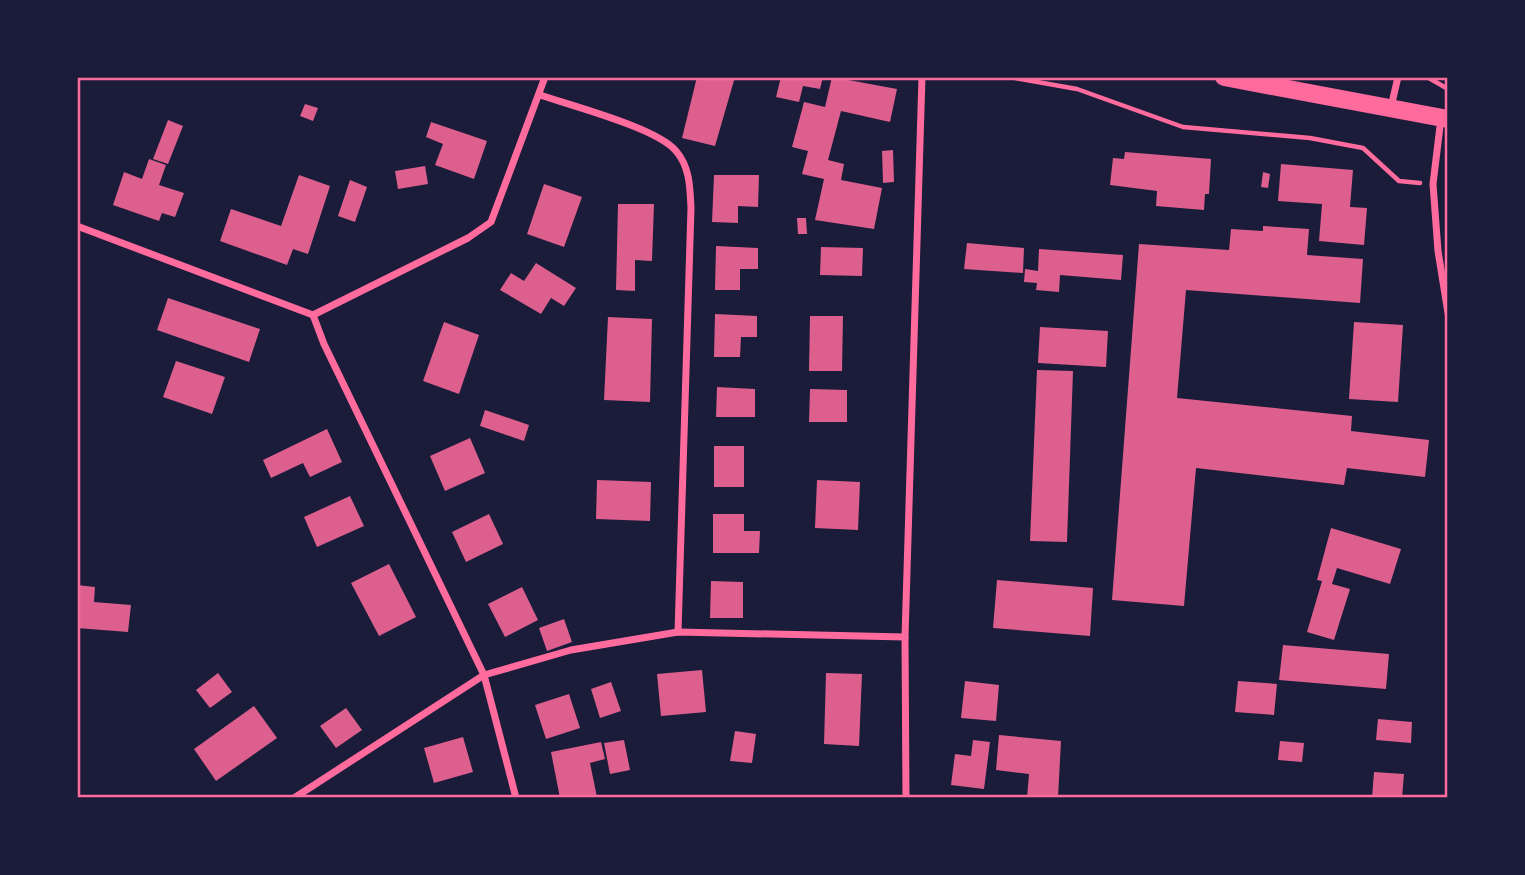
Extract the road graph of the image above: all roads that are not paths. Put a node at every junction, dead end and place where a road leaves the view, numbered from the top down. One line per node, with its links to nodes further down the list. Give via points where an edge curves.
1 (545, 77): 5 (street)
2 (922, 77): 12 (street)
3 (1224, 77): 6 (main road)
4 (1398, 77): 6 (street)
5 (540, 95): 10 (street, via 491,222 468,238); 11 (street, via 651,134 676,150 688,174 691,208)
6 (1391, 107): 7 (main road)
7 (1444, 118): 9 (street, via 1433,184)
8 (77, 226): 10 (street)
9 (1448, 313)
10 (313, 315): 13 (street)
11 (678, 632): 12 (street); 13 (street, via 571,650)
12 (905, 637): 16 (street)
13 (484, 675): 14 (street); 15 (street)
14 (294, 798)
15 (516, 798)
16 (906, 798)

